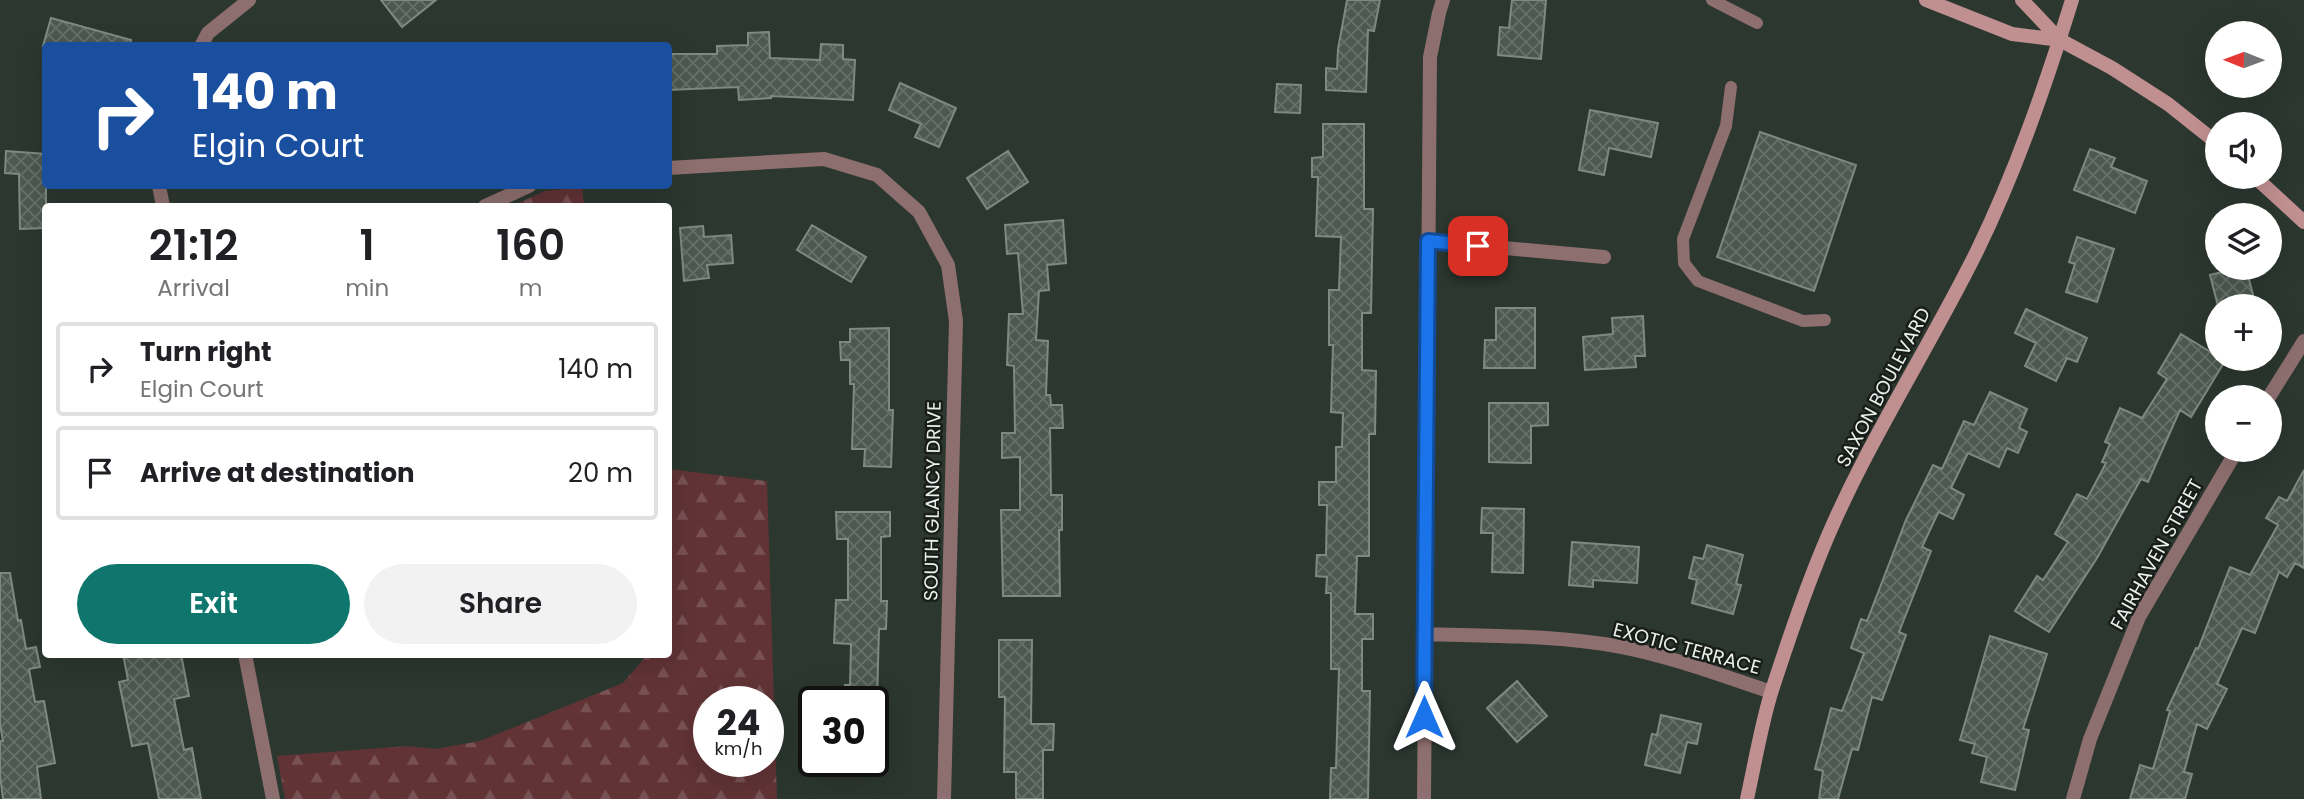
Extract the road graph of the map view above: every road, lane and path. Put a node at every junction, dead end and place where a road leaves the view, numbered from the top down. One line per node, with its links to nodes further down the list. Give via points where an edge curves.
1 (249, 0): 9 (street)
2 (1443, 0): 17 (street, via 1430,57)
3 (1712, 0): 7 (lane)
4 (1926, 0): 8 (main road, via 2012,34)
5 (2022, 0): 8 (main road)
6 (2072, 0): 8 (main road, SAXON BOULEVARD)
7 (1757, 23)
8 (2060, 40): 11 (main road, via 2168,104); 25 (main road, SAXON BOULEVARD, via 2018,160 1976,252 1874,440 1818,559)
9 (203, 42)
10 (1731, 87): 19 (lane, via 1726,126 1683,239 1684,263 1698,281 1803,321)
11 (2205, 133)
12 (672, 168): 27 (street, SOUTH GLANCY DRIVE, via 824,159 877,175 919,212 948,265 956,321)
13 (522, 189): 15 (street)
14 (2268, 189): 16 (main road)
15 (492, 203)
16 (2304, 222)
17 (1428, 241): 18 (street); 23 (street)
18 (1604, 257)
19 (1825, 320)
20 (2304, 341): 21 (street)
21 (2276, 385)
22 (2230, 462): 30 (street, FAIRHAVEN STREET, via 2139,617 2090,739)
23 (1425, 634): 25 (street, EXOTIC TERRACE, via 1557,639 1623,648); 28 (street)
24 (246, 658): 26 (street)
25 (1771, 692): 29 (main road, SAXON BOULEVARD)
26 (272, 799)
27 (944, 799)
28 (1424, 799)
29 (1748, 799)
30 (2073, 799)

